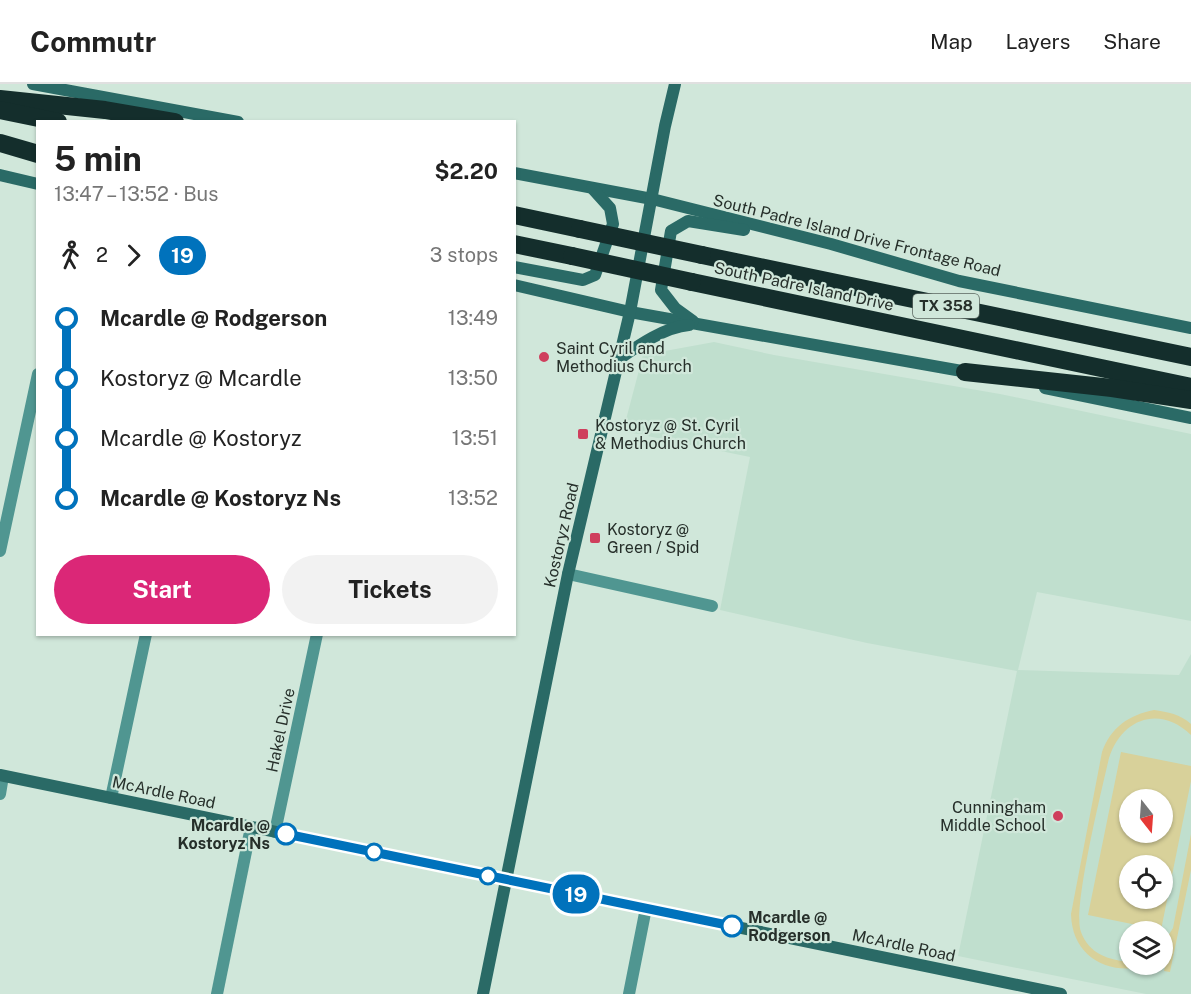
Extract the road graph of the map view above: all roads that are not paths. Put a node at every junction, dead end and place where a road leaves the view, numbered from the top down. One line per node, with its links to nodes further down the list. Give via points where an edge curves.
1 (33, 84): 3 (main road)
2 (675, 84): 16 (main road, Kostoryz Road)
3 (56, 87): 8 (main road)
4 (0, 99): 7 (highway)
5 (0, 110): 6 (highway)
6 (48, 120)
7 (163, 120)
8 (228, 120)
9 (0, 142): 10 (highway); 11 (highway)
10 (36, 149)
11 (36, 153)
12 (516, 173): 15 (main road, South Padre Island Drive Frontage Road)
13 (0, 175): 14 (main road)
14 (36, 184)
15 (592, 188): 16 (main road, South Padre Island Drive Frontage Road); 20 (main road, via 610,208 613,224 595,275 583,280)
16 (652, 199): 19 (main road, South Padre Island Drive Frontage Road); 22 (main road, Kostoryz Road)
17 (516, 215): 25 (highway, South Padre Island Drive / TX 358, bridge)
18 (516, 244): 29 (highway, South Padre Island Drive / TX 358, bridge)
19 (831, 244): 23 (main road, via 688,221 671,231 661,290 675,308); 24 (main road, South Padre Island Drive Frontage Road, via 959,281)
20 (516, 267)
21 (516, 285): 22 (main road)
22 (630, 312): 23 (main road); 26 (main road, Kostoryz Road)
23 (697, 324): 26 (main road, via 680,326); 27 (main road)
24 (1191, 328)
25 (1191, 357)
26 (619, 359): 33 (main road, Kostoryz Road)
27 (964, 372): 30 (highway); 31 (main road)
28 (36, 383): 32 (street)
29 (1191, 387)
30 (1191, 400)
31 (1191, 418)
32 (0, 551)
33 (568, 574): 34 (street); 42 (main road, Kostoryz Road)
34 (712, 606)
35 (146, 636): 39 (street)
36 (317, 636): 41 (street, Hakel Drive)
37 (2, 776): 38 (street); 39 (main road, McArdle Road)
38 (0, 794)
39 (111, 798): 40 (main road, McArdle Road)
40 (251, 827): 41 (main road, McArdle Road); 45 (street)
41 (275, 832): 42 (main road, McArdle Road)
42 (506, 880): 43 (main road, McArdle Road); 46 (main road, Kostoryz Road)
43 (646, 908): 44 (main road, McArdle Road); 47 (street)
44 (1037, 992): 48 (main road, McArdle Road)
45 (217, 994)
46 (483, 994)
47 (629, 994)
48 (1061, 994)

